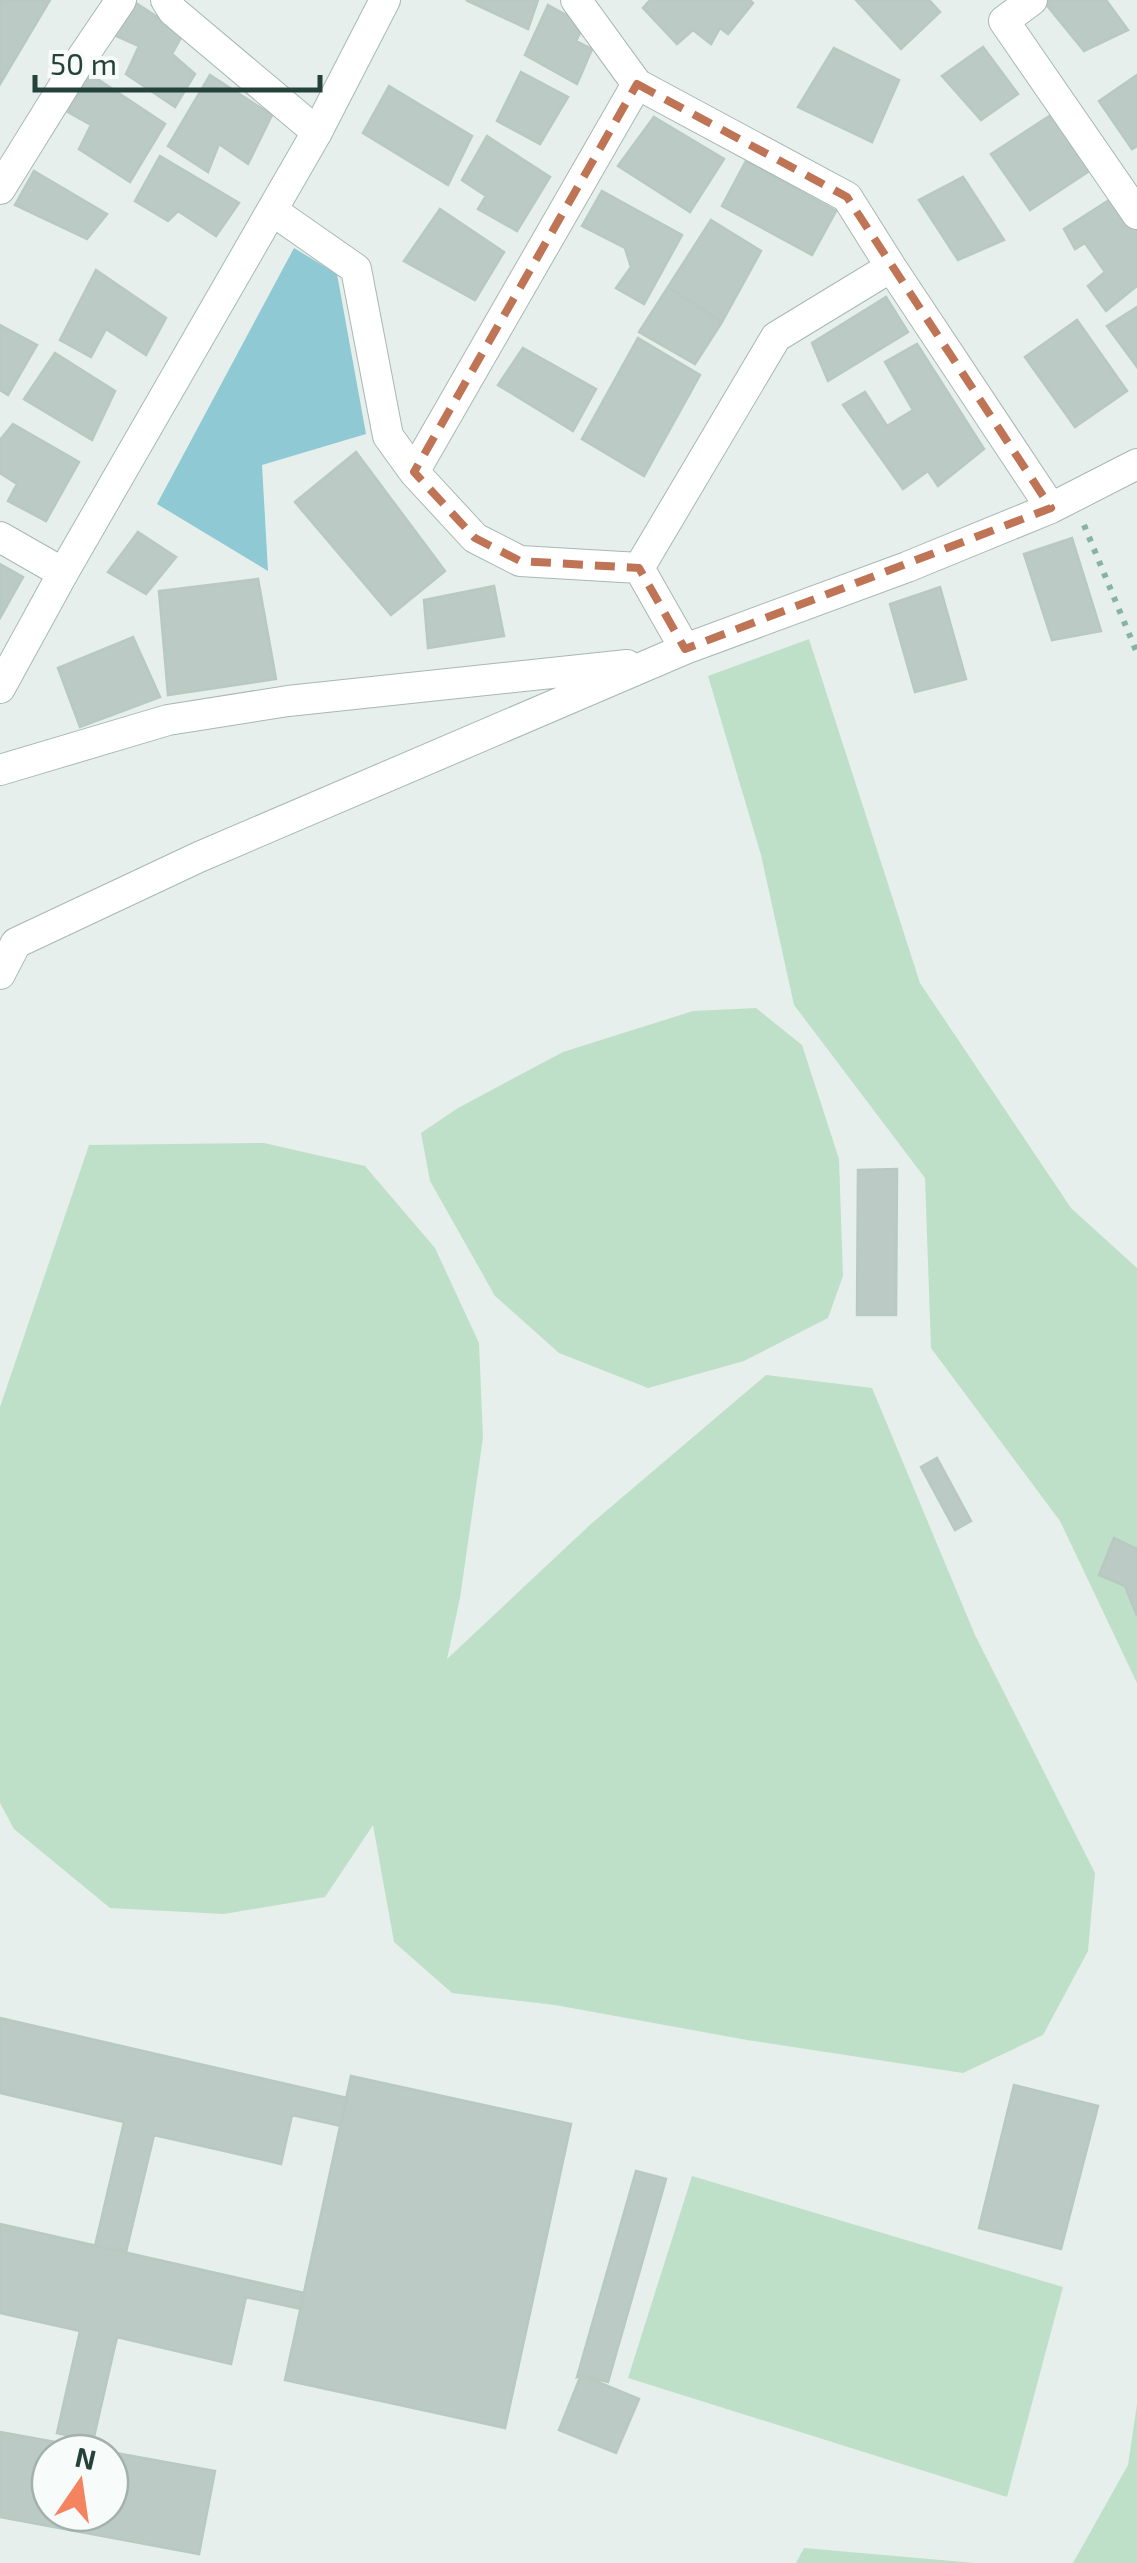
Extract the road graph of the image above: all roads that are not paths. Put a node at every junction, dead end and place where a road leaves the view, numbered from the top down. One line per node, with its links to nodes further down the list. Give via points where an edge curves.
1 (121, 0): 8 (street)
2 (166, 0): 7 (street)
3 (385, 0): 7 (street)
4 (576, 0): 6 (street)
5 (1032, 0): 10 (street, via 1004,21)
6 (637, 84): 11 (street, via 847,197); 13 (street)
7 (317, 132): 9 (street)
8 (0, 189)
9 (273, 211): 13 (street, via 356,269 388,436); 17 (street)
10 (1137, 214)
11 (890, 268): 14 (street); 16 (street, via 776,337)
12 (1137, 464): 14 (street)
13 (414, 472): 16 (street, via 475,538 520,561)
14 (1062, 502): 18 (street)
15 (0, 537): 17 (street)
16 (639, 568): 18 (street)
17 (63, 573): 19 (street)
18 (672, 655): 20 (street, via 168,720); 21 (street, via 199,857 16,943)
19 (0, 688)
20 (0, 770)
21 (0, 974)

